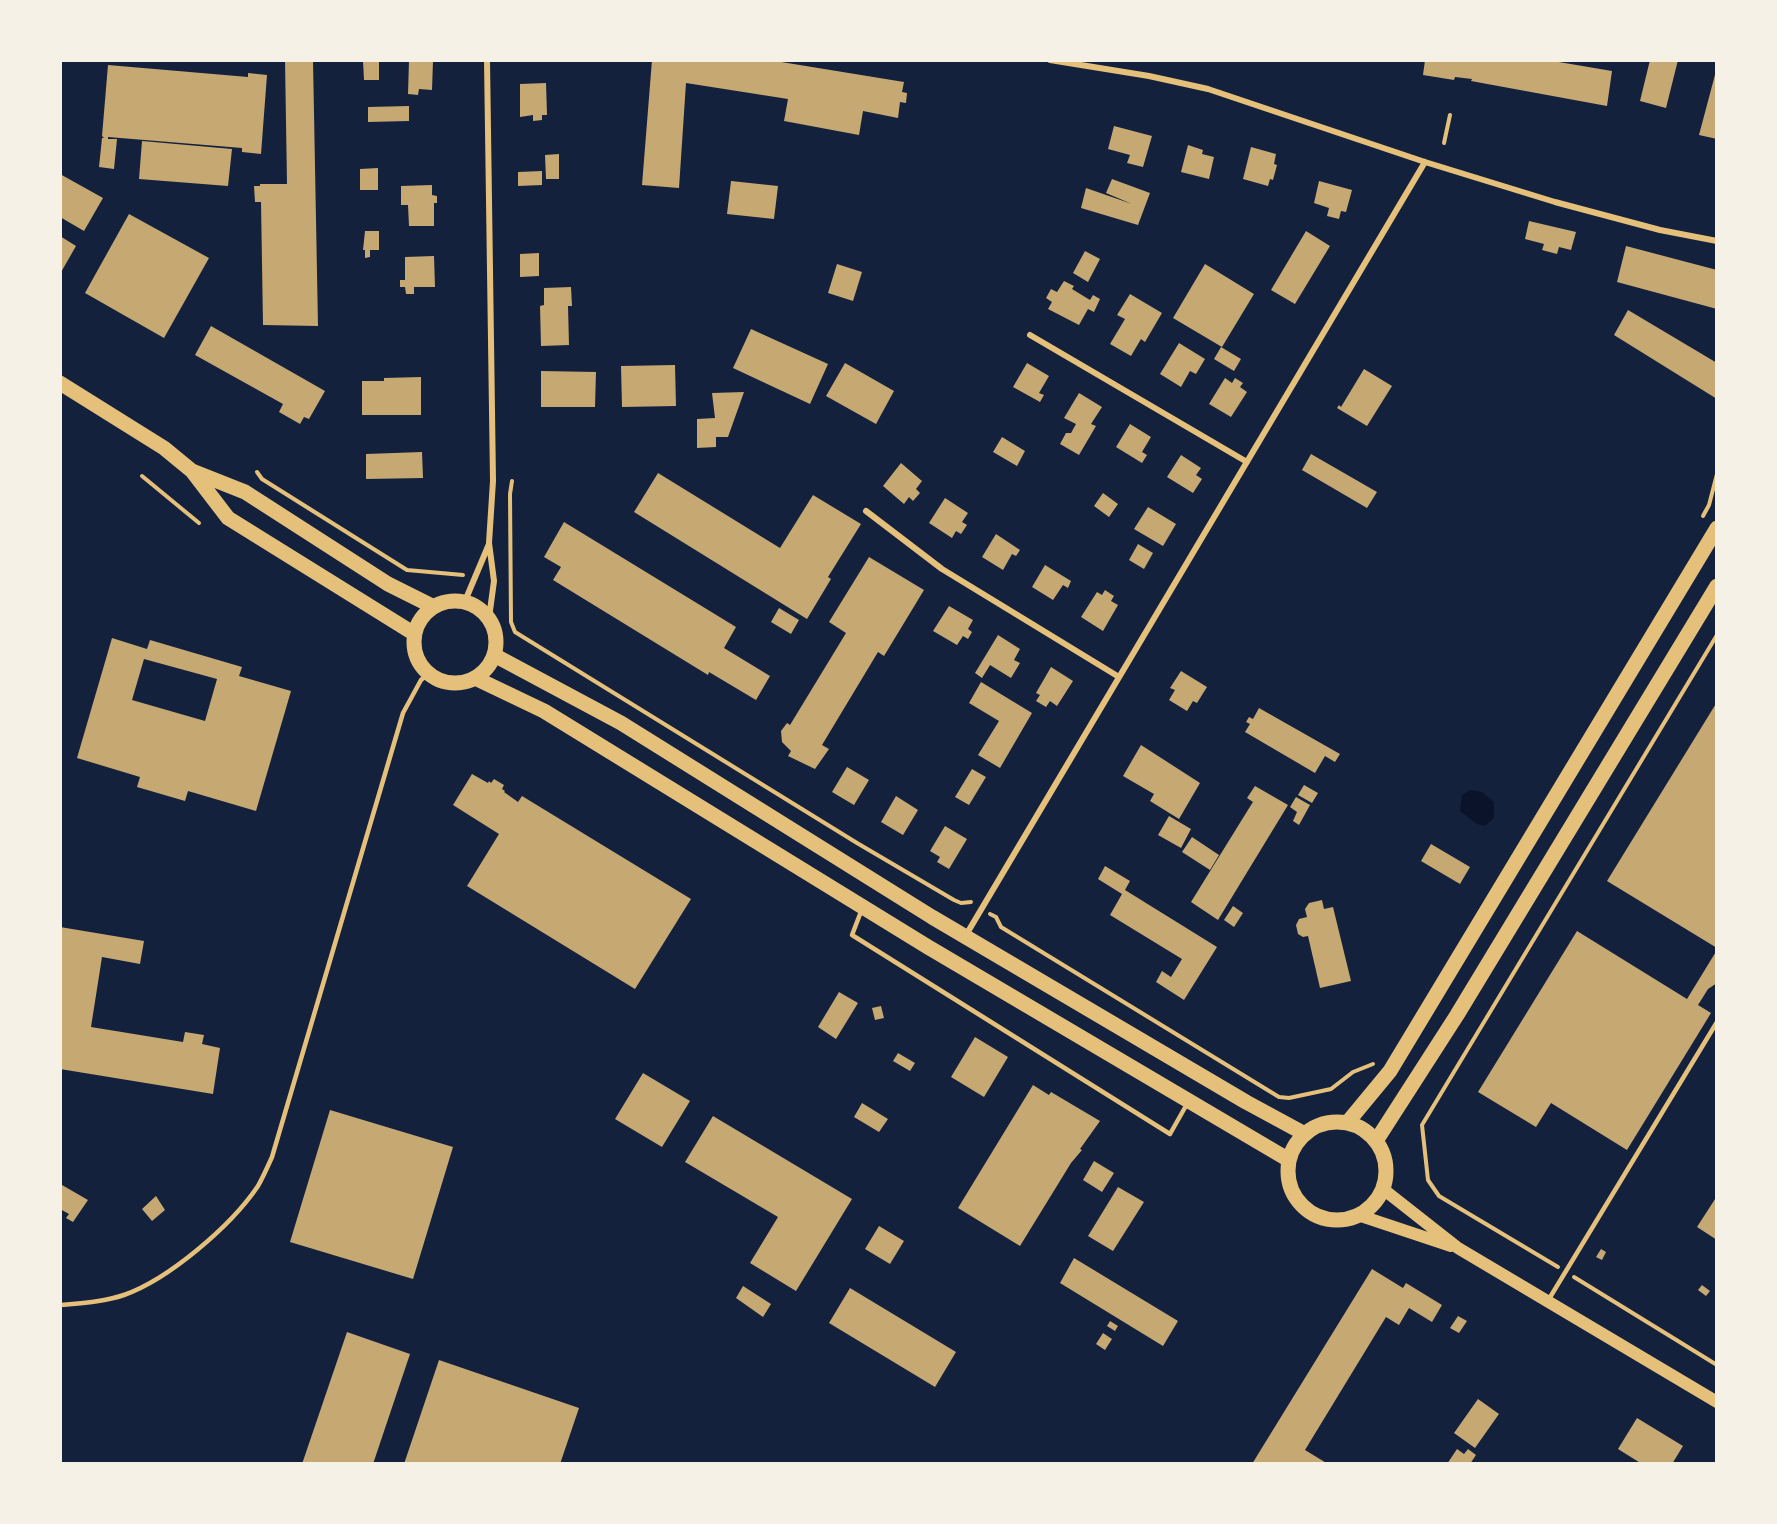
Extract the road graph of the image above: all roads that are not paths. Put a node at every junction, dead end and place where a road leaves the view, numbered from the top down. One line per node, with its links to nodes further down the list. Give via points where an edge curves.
1 (487, 60): 11 (street, via 493,482)
2 (1050, 60): 3 (street, via 1208,89)
3 (1425, 162): 4 (street, via 1555,202); 7 (street)
4 (1717, 241)
5 (1030, 335): 7 (street)
6 (60, 383): 8 (main road, via 164,448)
7 (1247, 462): 19 (street)
8 (192, 471): 14 (main road, via 245,492 388,584); 16 (main road, via 228,518)
9 (866, 512): 19 (street, via 942,569)
10 (1717, 528): 25 (main road, via 1390,1071)
11 (489, 543): 13 (street); 15 (street, via 494,581)
12 (1717, 586): 27 (main road, via 1457,1015)
13 (465, 601): 14 (main road); 15 (main road, via 479,607)
14 (432, 606): 16 (main road)
15 (489, 618): 17 (main road, via 495,629)
16 (413, 633): 18 (main road, via 418,662)
17 (494, 655): 20 (main road); 22 (main road, via 621,723)
18 (428, 674): 20 (main road, via 451,683); 33 (lane, via 403,713 272,1157 258,1185 215,1234 170,1270 124,1295)
19 (1119, 677): 22 (street)
20 (475, 678): 21 (main road, via 544,711)
21 (863, 906): 24 (main road); 24 (lane, via 852,936 1118,1103 1170,1134)
22 (966, 936): 26 (main road)
23 (1717, 1022): 32 (lane)
24 (1188, 1102): 28 (main road)
25 (1347, 1123): 26 (main road, via 1332,1122); 27 (main road)
26 (1305, 1134): 28 (main road, via 1294,1146)
27 (1376, 1141): 29 (main road, via 1386,1172)
28 (1289, 1160): 30 (main road, via 1292,1191 1312,1214 1337,1220)
29 (1383, 1189): 30 (main road, via 1368,1209); 31 (main road)
30 (1358, 1215): 31 (main road)
31 (1458, 1248): 32 (main road)
32 (1547, 1302): 34 (main road)
33 (60, 1305)
34 (1717, 1402)

